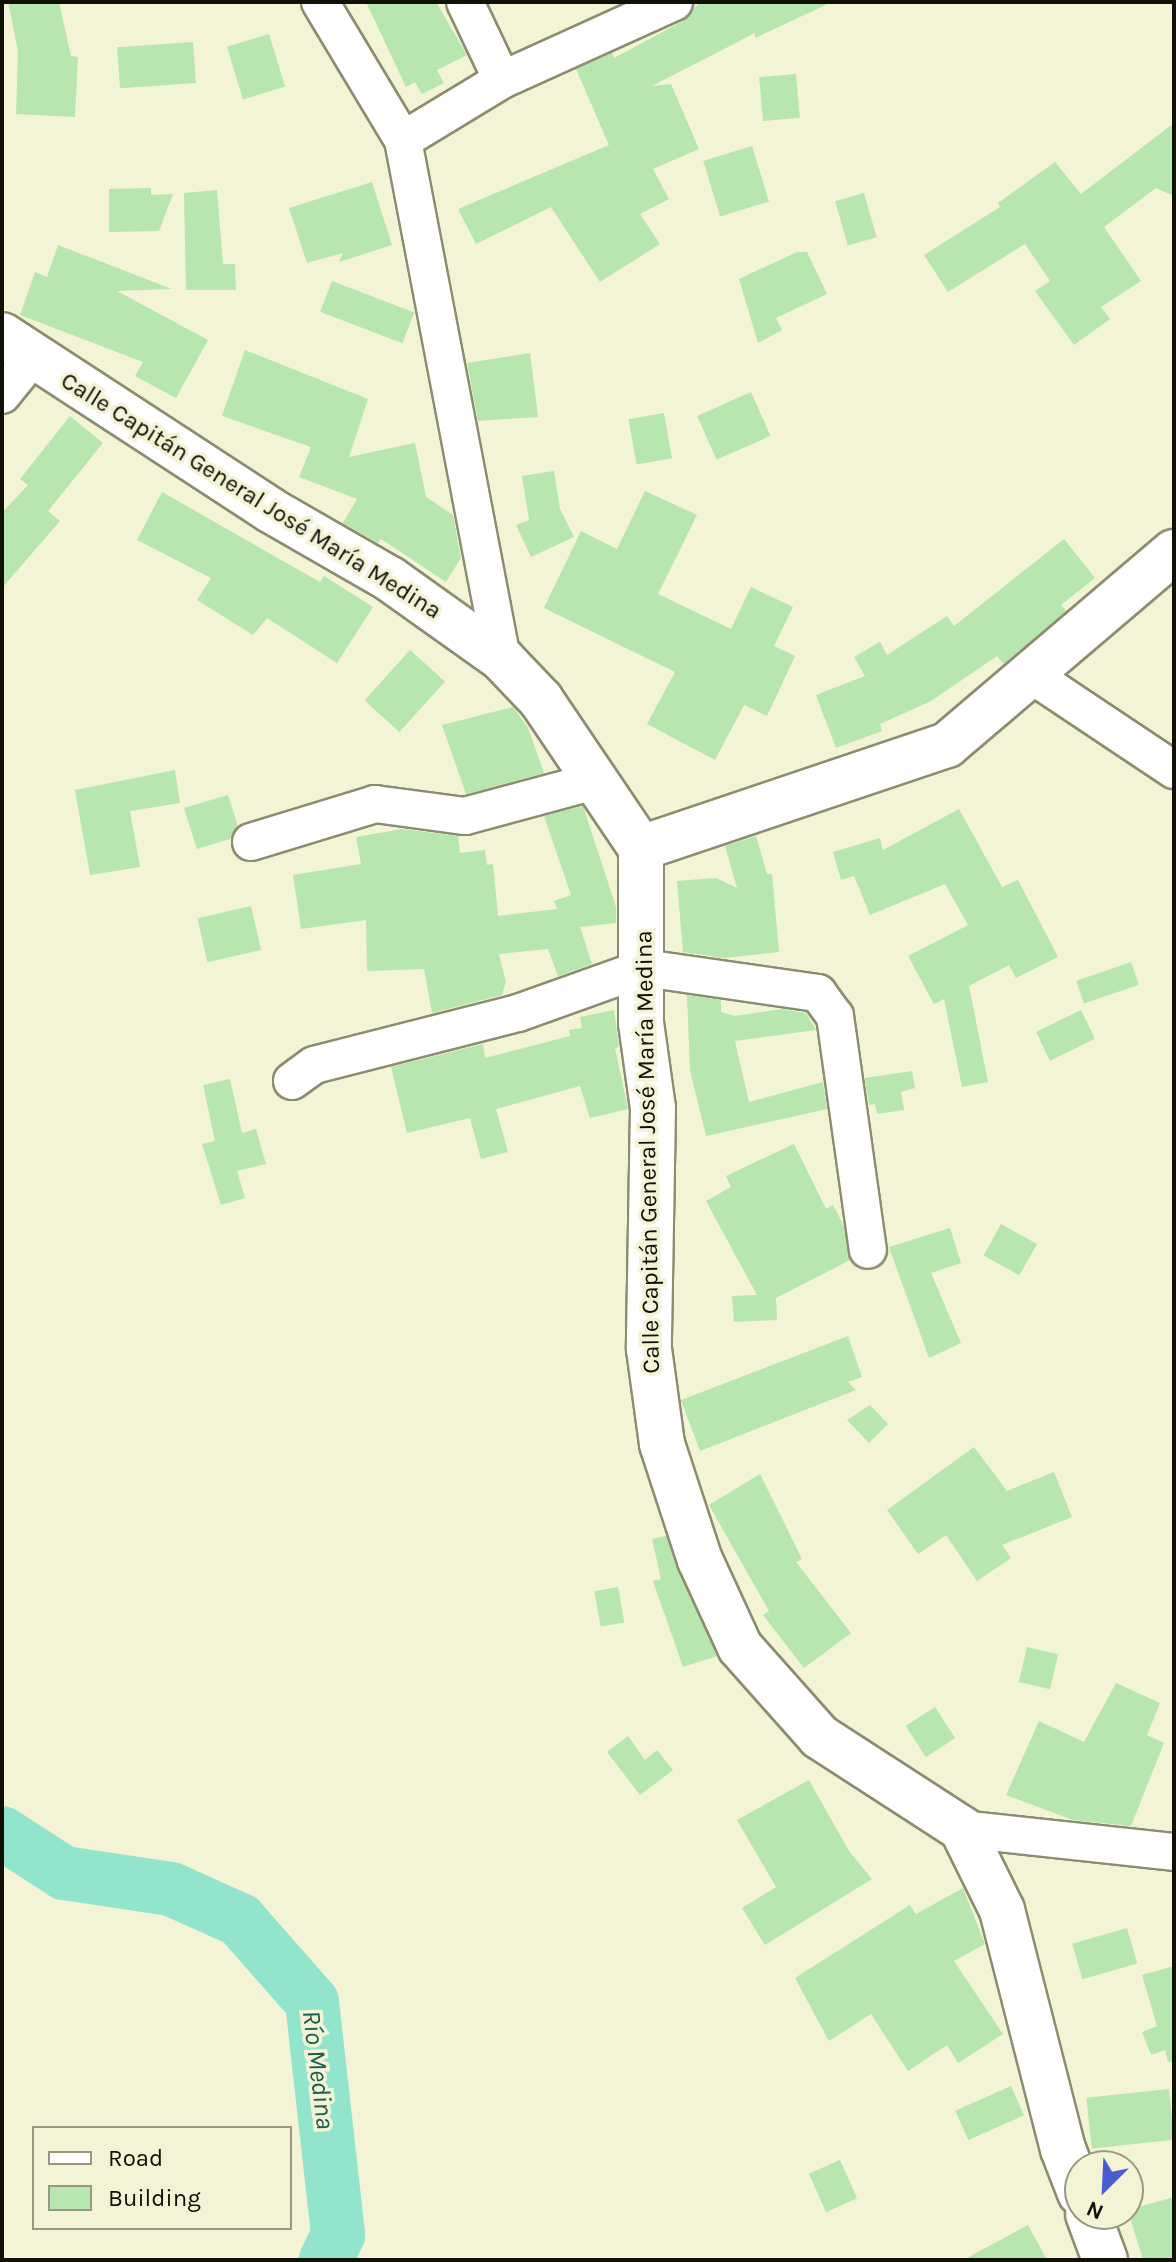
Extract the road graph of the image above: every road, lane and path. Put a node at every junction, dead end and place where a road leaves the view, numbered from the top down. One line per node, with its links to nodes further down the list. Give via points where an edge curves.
1 (320, 2): 5 (street)
2 (465, 2): 4 (street)
3 (673, 2): 4 (street)
4 (502, 80): 5 (street)
5 (403, 140): 9 (street)
6 (17, 347): 7 (street); 9 (street, Calle Capitán General José María Medina, via 270,510 390,579)
7 (2, 395)
8 (1174, 552): 10 (street)
9 (502, 659): 12 (street, Calle Capitán General José María Medina, via 541,700)
10 (1030, 674): 11 (street); 14 (street, via 947,745)
11 (1174, 770)
12 (595, 781): 13 (street, via 465,816 375,804); 14 (street, Calle Capitán General José María Medina)
13 (251, 842)
14 (641, 848): 15 (street, Calle Capitán General José María Medina)
15 (644, 968): 16 (street, via 518,1013 328,1061); 17 (street, via 818,993 835,1016); 18 (street, Calle Capitán General José María Medina, via 641,1023 653,1108 649,1349 662,1444 700,1560 740,1647 820,1737)
16 (292, 1081)
17 (868, 1250)
18 (962, 1829): 19 (street); 20 (street, via 1002,1910)
19 (1174, 1852)
20 (1064, 2152)
21 (1094, 2230): 22 (street)
22 (1105, 2260)

